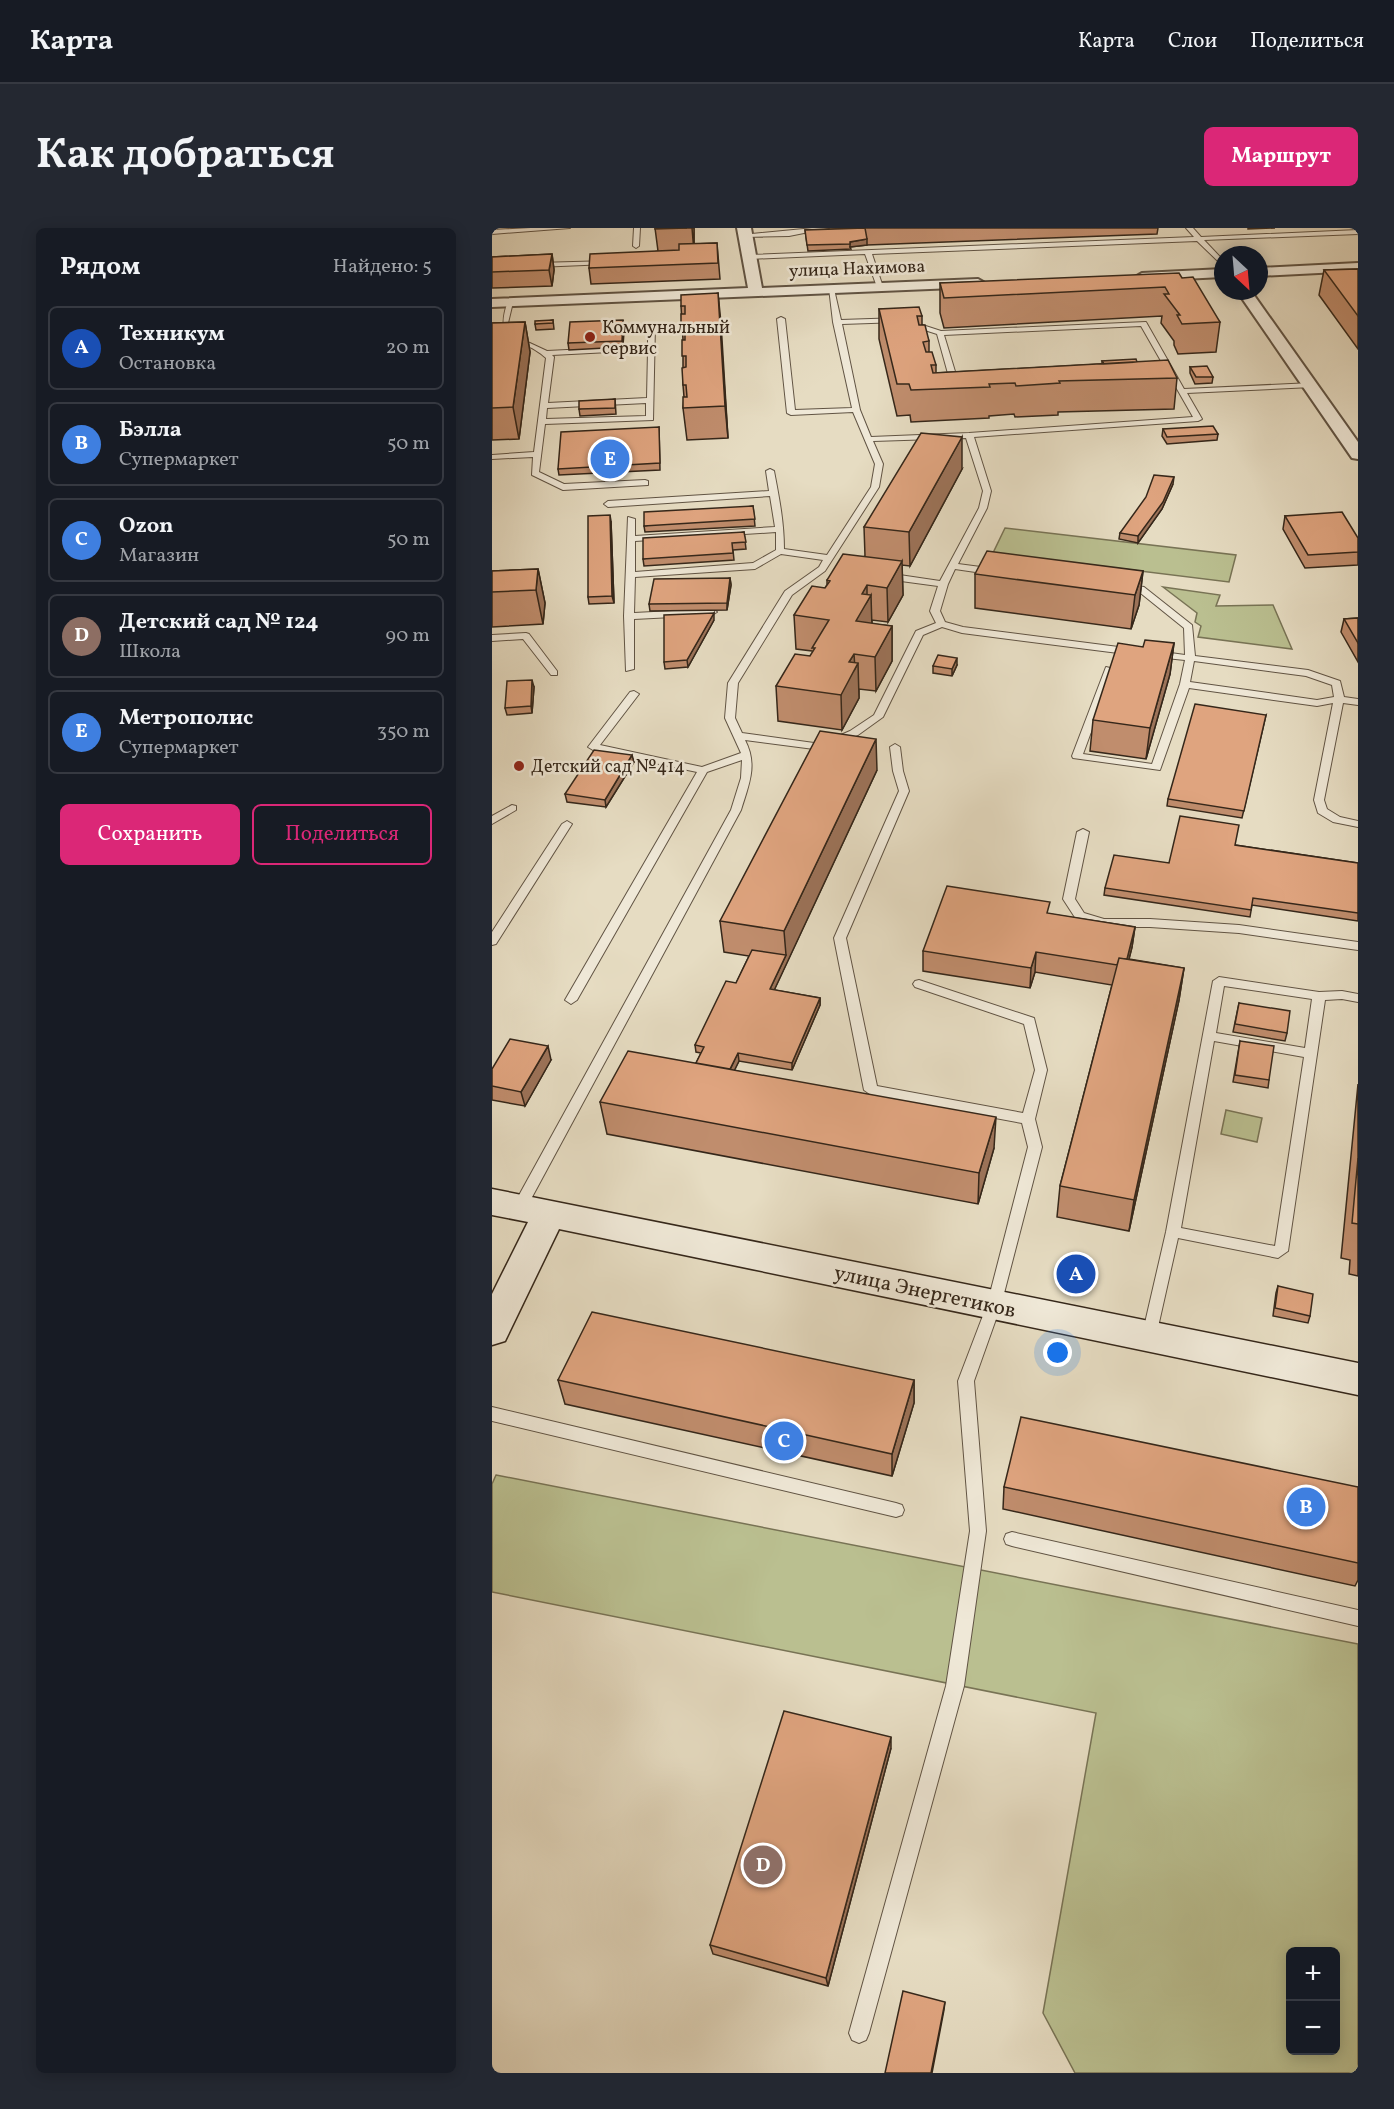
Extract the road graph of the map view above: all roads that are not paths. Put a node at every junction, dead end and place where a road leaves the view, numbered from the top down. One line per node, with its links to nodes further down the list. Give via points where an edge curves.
1 (567, 228): 5 (lane)
2 (637, 228): 9 (lane)
3 (826, 228): 6 (lane, via 789,234)
4 (1189, 228): 8 (lane)
5 (492, 232)
6 (744, 232): 12 (street)
7 (1358, 232): 8 (lane)
8 (1196, 238): 10 (lane); 11 (lane)
9 (636, 246)
10 (868, 252): 12 (lane); 20 (lane)
11 (1214, 255)
12 (749, 257): 22 (street)
13 (616, 262): 14 (lane)
14 (526, 266)
15 (1358, 267): 16 (street)
16 (1268, 272)
17 (1214, 273): 18 (street)
18 (1122, 277)
19 (995, 282): 20 (street, улица Нахимова)
20 (880, 287): 21 (street, улица Нахимова)
21 (831, 289): 22 (street, улица Нахимова); 27 (lane)
22 (756, 292): 24 (street, улица Нахимова)
23 (1251, 300): 34 (street)
24 (510, 302): 25 (street, улица Нахимова); 31 (lane, via 504,325 512,341 537,346)
25 (492, 303)
26 (781, 319): 39 (lane, via 791,413)
27 (837, 322): 29 (lane, via 902,320); 39 (lane)
28 (652, 327): 30 (lane)
29 (940, 333): 32 (lane, via 1143,324); 35 (lane, via 957,391)
30 (651, 348): 31 (lane); 37 (lane)
31 (546, 353): 38 (lane, via 550,357)
32 (1175, 379): 33 (lane); 36 (lane)
33 (1164, 380)
34 (1312, 385): 36 (lane); 43 (street)
35 (969, 390)
36 (1182, 391): 41 (lane, via 1198,418)
37 (650, 400): 38 (lane); 40 (lane, via 650,418)
38 (543, 406): 40 (lane)
39 (856, 410): 42 (lane)
40 (541, 422): 44 (lane)
41 (969, 435): 42 (lane); 56 (lane, via 987,491 983,508)
42 (869, 439): 55 (lane, via 879,464 875,487)
43 (1353, 440): 45 (street)
44 (537, 454): 46 (lane); 48 (lane, via 535,473 564,488)
45 (1358, 454)
46 (492, 457)
47 (770, 471): 49 (lane)
48 (645, 483)
49 (774, 493): 50 (lane); 52 (lane)
50 (608, 504)
51 (631, 519): 53 (lane)
52 (780, 529): 53 (lane); 54 (lane)
53 (630, 539): 58 (lane)
54 (780, 551): 55 (lane); 58 (lane, via 756,566)
55 (830, 558): 74 (lane, via 827,569 788,593 733,683 730,718)
56 (952, 566): 57 (lane); 60 (lane)
57 (1011, 573)
58 (630, 575): 63 (lane)
59 (877, 575): 60 (lane)
60 (943, 584): 64 (lane, via 935,611)
61 (1117, 586): 66 (lane, via 1141,589 1189,627)
62 (712, 612): 63 (lane)
63 (629, 616): 67 (lane)
64 (941, 624): 66 (lane, via 962,630); 74 (lane, via 919,633 878,717 854,733 814,746)
65 (492, 638): 69 (lane, via 526,636)
66 (1190, 658): 70 (lane); 72 (lane, via 1308,673 1337,683)
67 (629, 669)
68 (1109, 669): 70 (lane, via 1077,756 1156,768)
69 (554, 673)
70 (1185, 684): 72 (lane, via 1317,703)
71 (634, 694): 77 (lane, via 593,747)
72 (1339, 699): 73 (lane); 80 (lane, via 1319,800 1322,811 1337,820)
73 (1358, 702)
74 (741, 736): 76 (lane)
75 (895, 747): 91 (lane, via 904,791 840,938 871,1090)
76 (747, 754): 77 (lane); 92 (lane, via 746,778 736,810)
77 (704, 770): 88 (lane)
78 (512, 808): 79 (lane)
79 (492, 821)
80 (1358, 824)
81 (567, 825): 83 (lane)
82 (1083, 832): 84 (lane, via 1070,899 1080,916 1104,923 1239,929)
83 (492, 941)
84 (1358, 946)
85 (920, 984): 91 (lane, via 1030,1021 1041,1070)
86 (1319, 996): 87 (lane); 89 (lane, via 1219,981); 90 (lane)
87 (1358, 998)
88 (571, 1000)
89 (1209, 1036): 90 (lane); 93 (lane)
90 (1311, 1054): 93 (lane, via 1283,1247 1278,1252)
91 (1028, 1119): 94 (lane, via 1035,1147)
92 (520, 1208): 94 (street, улица Энергетиков); 95 (street)
93 (1173, 1232): 96 (lane)
94 (994, 1305): 96 (street, улица Энергетиков); 102 (lane, via 966,1382 978,1531 955,1686)
95 (492, 1330)
96 (1149, 1336): 97 (street, улица Энергетиков)
97 (1358, 1379)
98 (492, 1414): 99 (lane)
99 (896, 1510)
100 (1012, 1539): 101 (lane)
101 (1358, 1618)
102 (859, 2033)

